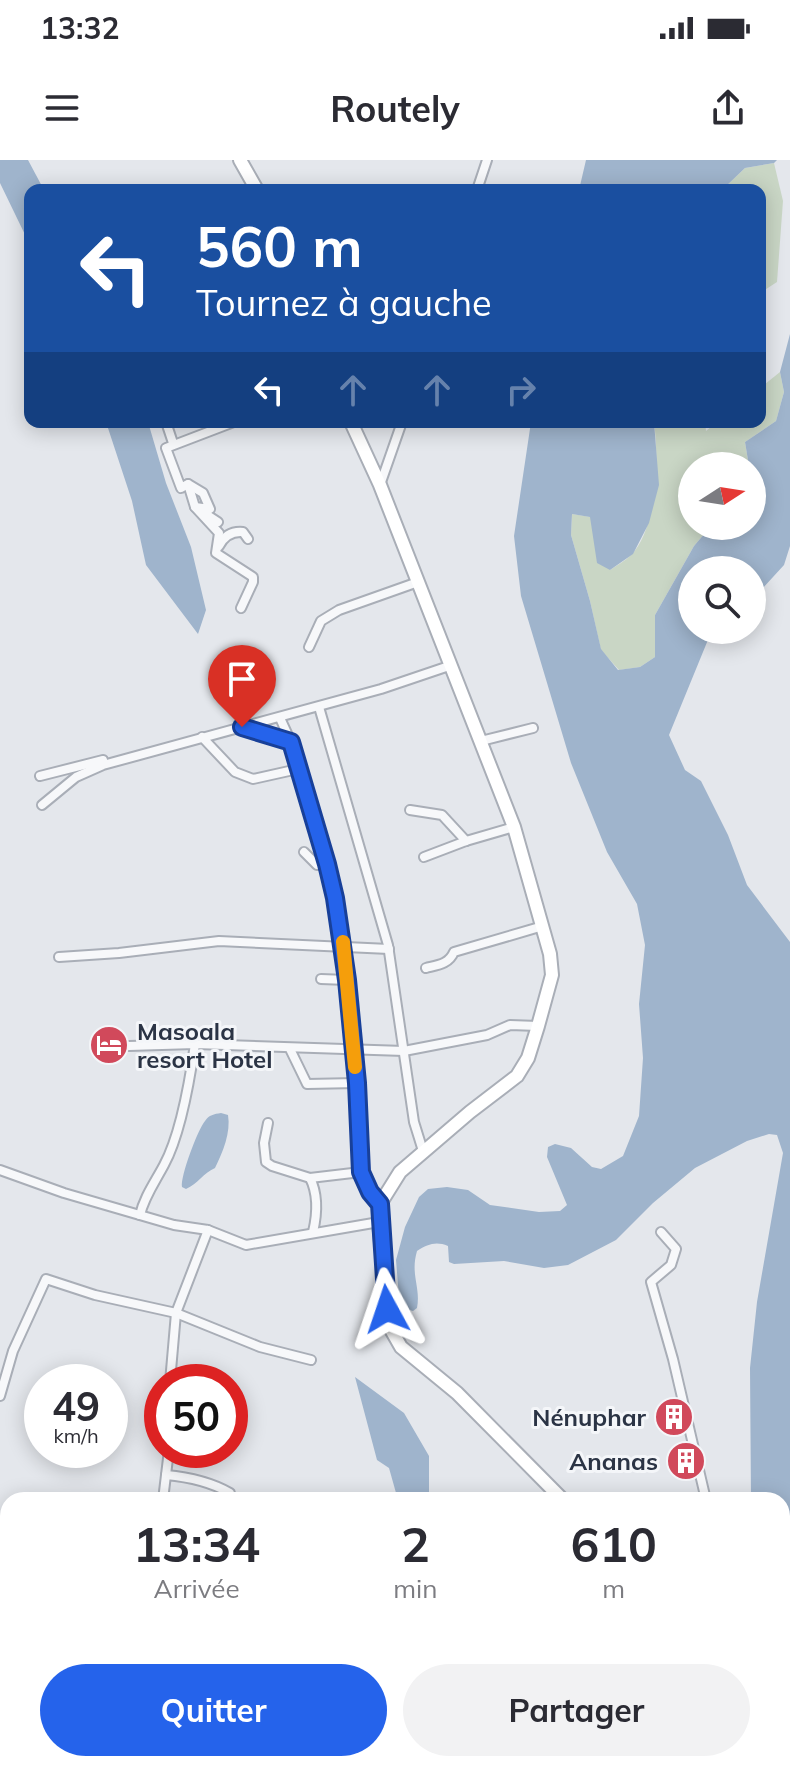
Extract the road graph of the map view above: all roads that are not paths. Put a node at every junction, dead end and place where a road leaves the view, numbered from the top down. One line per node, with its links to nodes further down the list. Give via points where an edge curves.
1 (240, 160): 3 (main road)
2 (487, 160): 4 (street)
3 (254, 184)
4 (479, 184)
5 (168, 428): 9 (street)
6 (217, 428): 9 (street)
7 (354, 428): 11 (main road)
8 (400, 428): 11 (street)
9 (173, 443): 10 (street, via 166,448 169,457 181,488)
10 (188, 484): 12 (street); 12 (street, via 203,493 210,509)
11 (380, 485): 16 (main road)
12 (195, 507): 13 (street); 15 (street, via 219,533)
13 (218, 522)
14 (248, 539): 15 (street, via 235,532 223,538)
15 (216, 553): 17 (street, via 253,577)
16 (418, 582): 18 (street, via 339,610 321,621); 19 (main road)
17 (241, 608)
18 (309, 647)
19 (449, 666): 20 (street); 25 (main road)
20 (319, 707): 21 (street); 39 (street)
21 (280, 718): 22 (street); 26 (street)
22 (242, 727): 24 (street); 26 (street)
23 (533, 728): 25 (street)
24 (202, 737): 27 (street); 28 (street, via 235,772 253,779)
25 (481, 741): 32 (main road)
26 (291, 742): 28 (street)
27 (136, 756): 29 (street); 30 (street, via 76,777)
28 (298, 769): 36 (street)
29 (40, 776)
30 (42, 805)
31 (410, 810): 33 (street, via 442,815)
32 (514, 827): 33 (street); 37 (main road)
33 (466, 841): 35 (street)
34 (304, 852): 36 (street, via 317,865)
35 (424, 857)
36 (327, 864): 38 (street)
37 (543, 926): 41 (street, via 454,952 444,964); 44 (main road, via 552,975)
38 (344, 946): 39 (street); 40 (street, via 219,941); 43 (street)
39 (389, 949): 49 (street)
40 (59, 957)
41 (426, 968)
42 (321, 979): 43 (street)
43 (347, 980): 48 (street)
44 (538, 1026): 49 (street, via 510,1025 487,1035); 52 (main road, via 517,1076)
45 (195, 1044): 46 (street); 47 (street); 57 (street, via 179,1124)
46 (129, 1046)
47 (290, 1049): 48 (street); 50 (street, via 307,1084)
48 (353, 1049): 49 (street); 50 (street)
49 (404, 1051): 52 (street)
50 (357, 1083): 54 (street)
51 (268, 1123): 55 (street, via 266,1162)
52 (423, 1151): 56 (main road, via 400,1172)
53 (0, 1170): 57 (street)
54 (361, 1172): 55 (street); 56 (street)
55 (310, 1178): 60 (street, via 317,1209)
56 (380, 1204): 58 (main road)
57 (140, 1215): 59 (street)
58 (379, 1222): 60 (street); 70 (main road, via 389,1326 401,1347 457,1393)
59 (208, 1230): 60 (street, via 246,1245); 62 (street)
60 (313, 1232)
61 (661, 1232): 71 (street, via 676,1249 671,1265 651,1282)
62 (176, 1313): 63 (street, via 260,1347); 64 (street); 65 (street, via 46,1279 13,1351)
63 (311, 1360)
64 (172, 1364)
65 (0, 1396)
66 (167, 1468): 67 (street)
67 (166, 1475): 68 (street); 69 (street)
68 (164, 1492)
69 (228, 1492)
70 (555, 1492)
71 (704, 1492)

